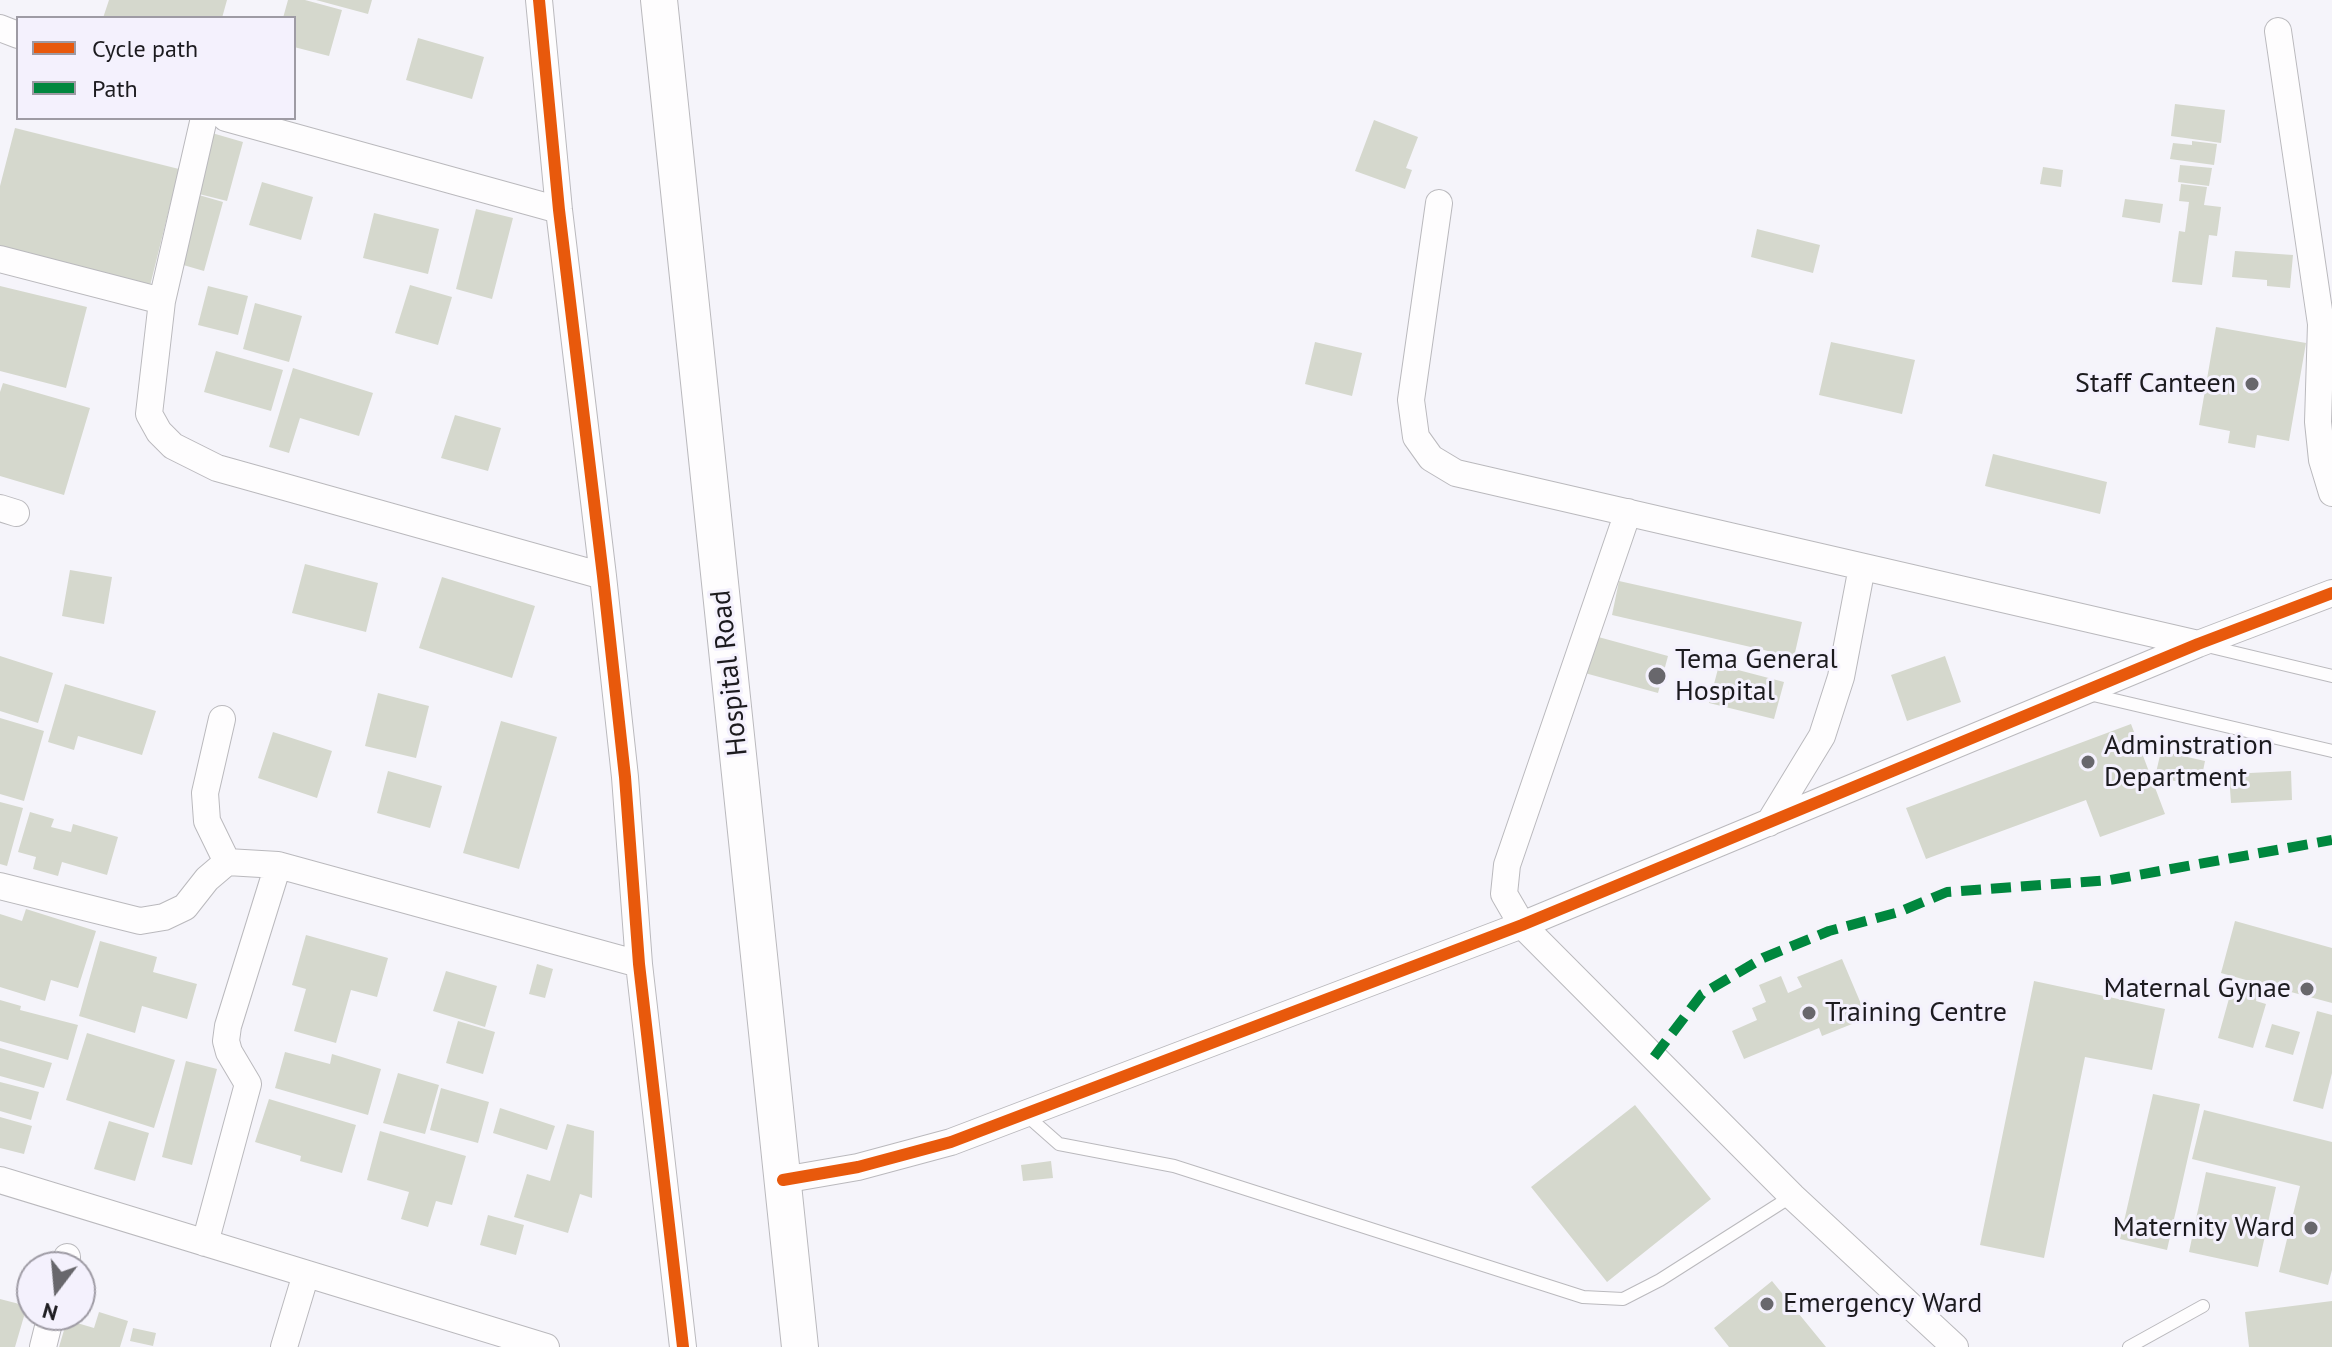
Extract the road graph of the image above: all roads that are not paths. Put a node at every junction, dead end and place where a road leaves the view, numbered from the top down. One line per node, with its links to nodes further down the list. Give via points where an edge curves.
1 (539, 0): 7 (street)
2 (659, 0): 28 (main road, Hospital Road)
3 (2278, 31): 10 (street, via 2321,324 2318,422)
4 (204, 120): 9 (street)
5 (233, 120): 7 (street)
6 (1439, 203): 11 (street, via 1411,400 1416,437 1431,458 1456,473)
7 (559, 210): 13 (street)
8 (0, 259): 9 (street)
9 (162, 301): 13 (street, via 149,414 173,446 217,468)
10 (2332, 493)
11 (1628, 512): 12 (street); 24 (street, via 1507,865 1504,894)
12 (1862, 567): 15 (street); 20 (street, via 1841,677 1822,736)
13 (603, 576): 25 (street)
14 (2332, 593): 15 (street)
15 (2198, 644): 16 (lane); 17 (street)
16 (2332, 676)
17 (2082, 693): 19 (lane); 20 (street)
18 (222, 719): 21 (street, via 205,793 207,821)
19 (2332, 751)
20 (1769, 823): 24 (street)
21 (227, 862): 22 (street); 23 (street, via 185,907 140,921)
22 (278, 865): 25 (street); 30 (street, via 228,1026 229,1052 248,1084)
23 (0, 886)
24 (1522, 925): 26 (street); 29 (street)
25 (639, 964): 35 (street)
26 (1025, 1114): 28 (street, via 951,1142); 29 (lane, via 1059,1144 1174,1166 1583,1297 1623,1299)
27 (0, 1180): 30 (street)
28 (783, 1180): 36 (main road, Hospital Road)
29 (1792, 1196): 37 (street)
30 (205, 1243): 31 (street)
31 (306, 1274): 33 (street); 34 (street)
32 (2203, 1306): 38 (lane)
33 (284, 1347)
34 (546, 1347)
35 (683, 1347)
36 (800, 1347)
37 (1955, 1347)
38 (2129, 1347)

